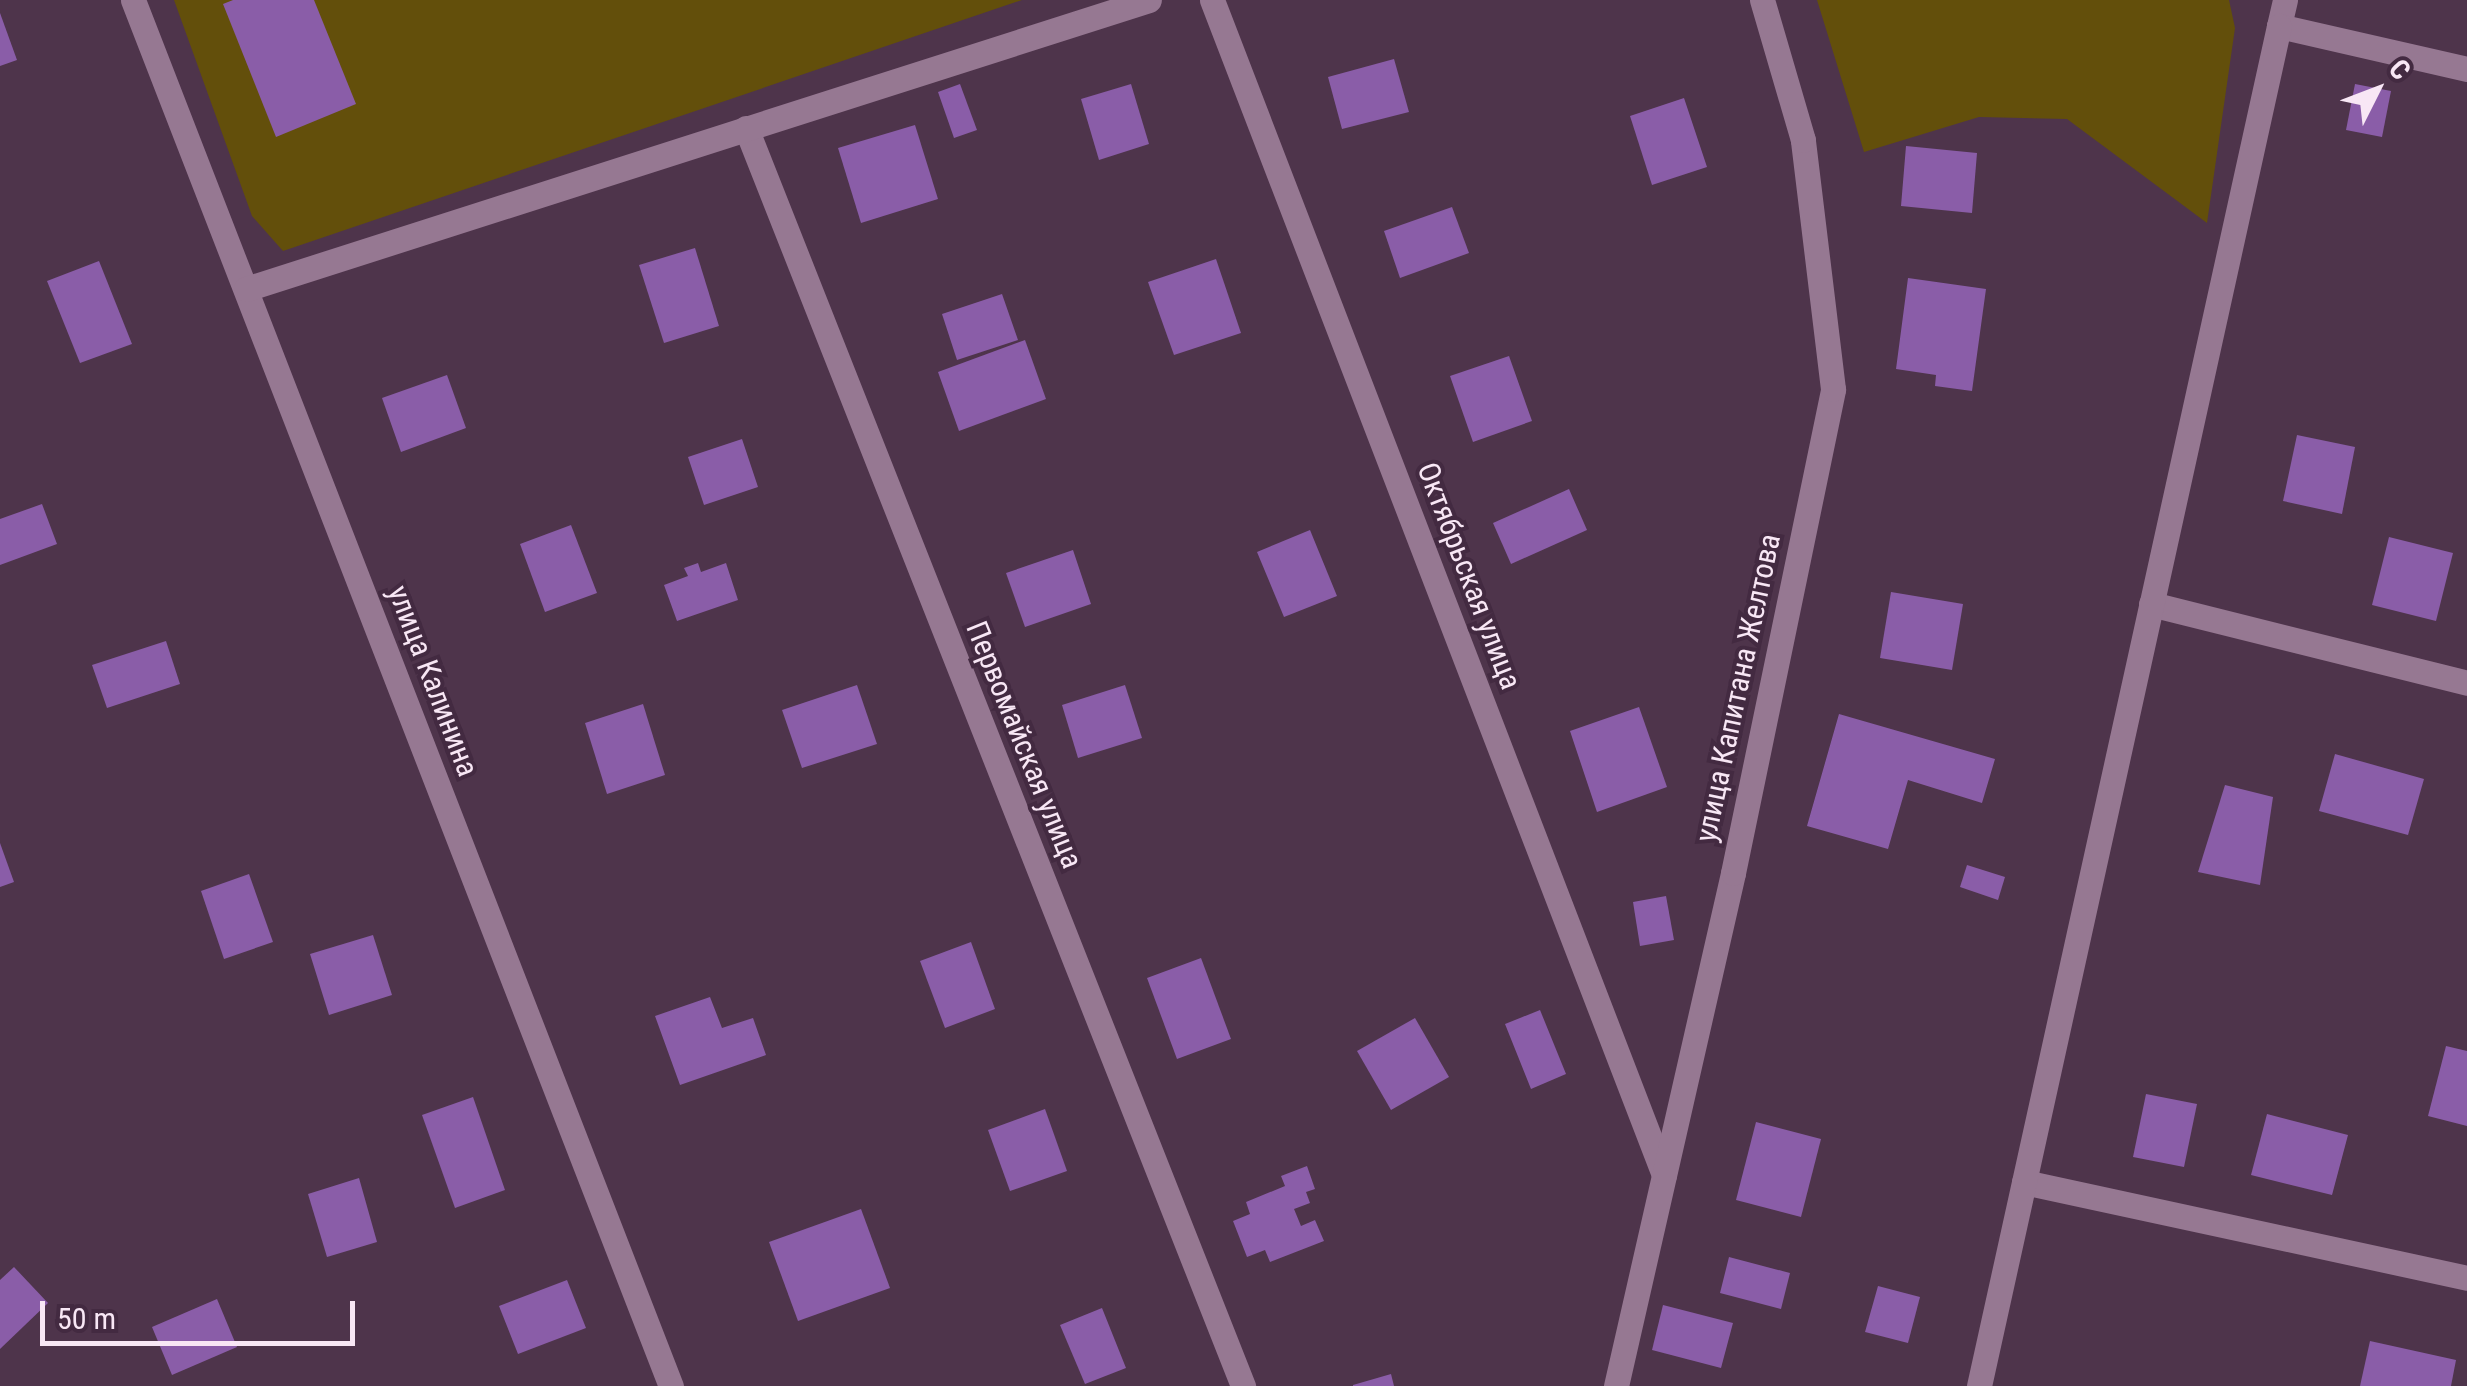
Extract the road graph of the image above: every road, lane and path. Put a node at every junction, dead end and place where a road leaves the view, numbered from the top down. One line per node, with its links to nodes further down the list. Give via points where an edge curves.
1 (134, 0): 9 (street, улица Калинина)
2 (1149, 0): 8 (street)
3 (1212, 0): 12 (street, Октябрьская улица)
4 (1762, 0): 12 (street, улица Капитана Желтова, via 1803,140 1833,389)
5 (2285, 0): 6 (street)
6 (2280, 26): 7 (street); 10 (street)
7 (2467, 70)
8 (746, 128): 9 (street); 16 (street, Первомайская улица)
9 (246, 289): 15 (street, улица Калинина)
10 (2151, 604): 11 (street); 13 (street)
11 (2467, 683)
12 (1664, 1175): 17 (street, улица Капитана Желтова)
13 (2024, 1182): 14 (street); 18 (street)
14 (2467, 1278)
15 (672, 1386)
16 (1243, 1386)
17 (1616, 1386)
18 (1978, 1386)

